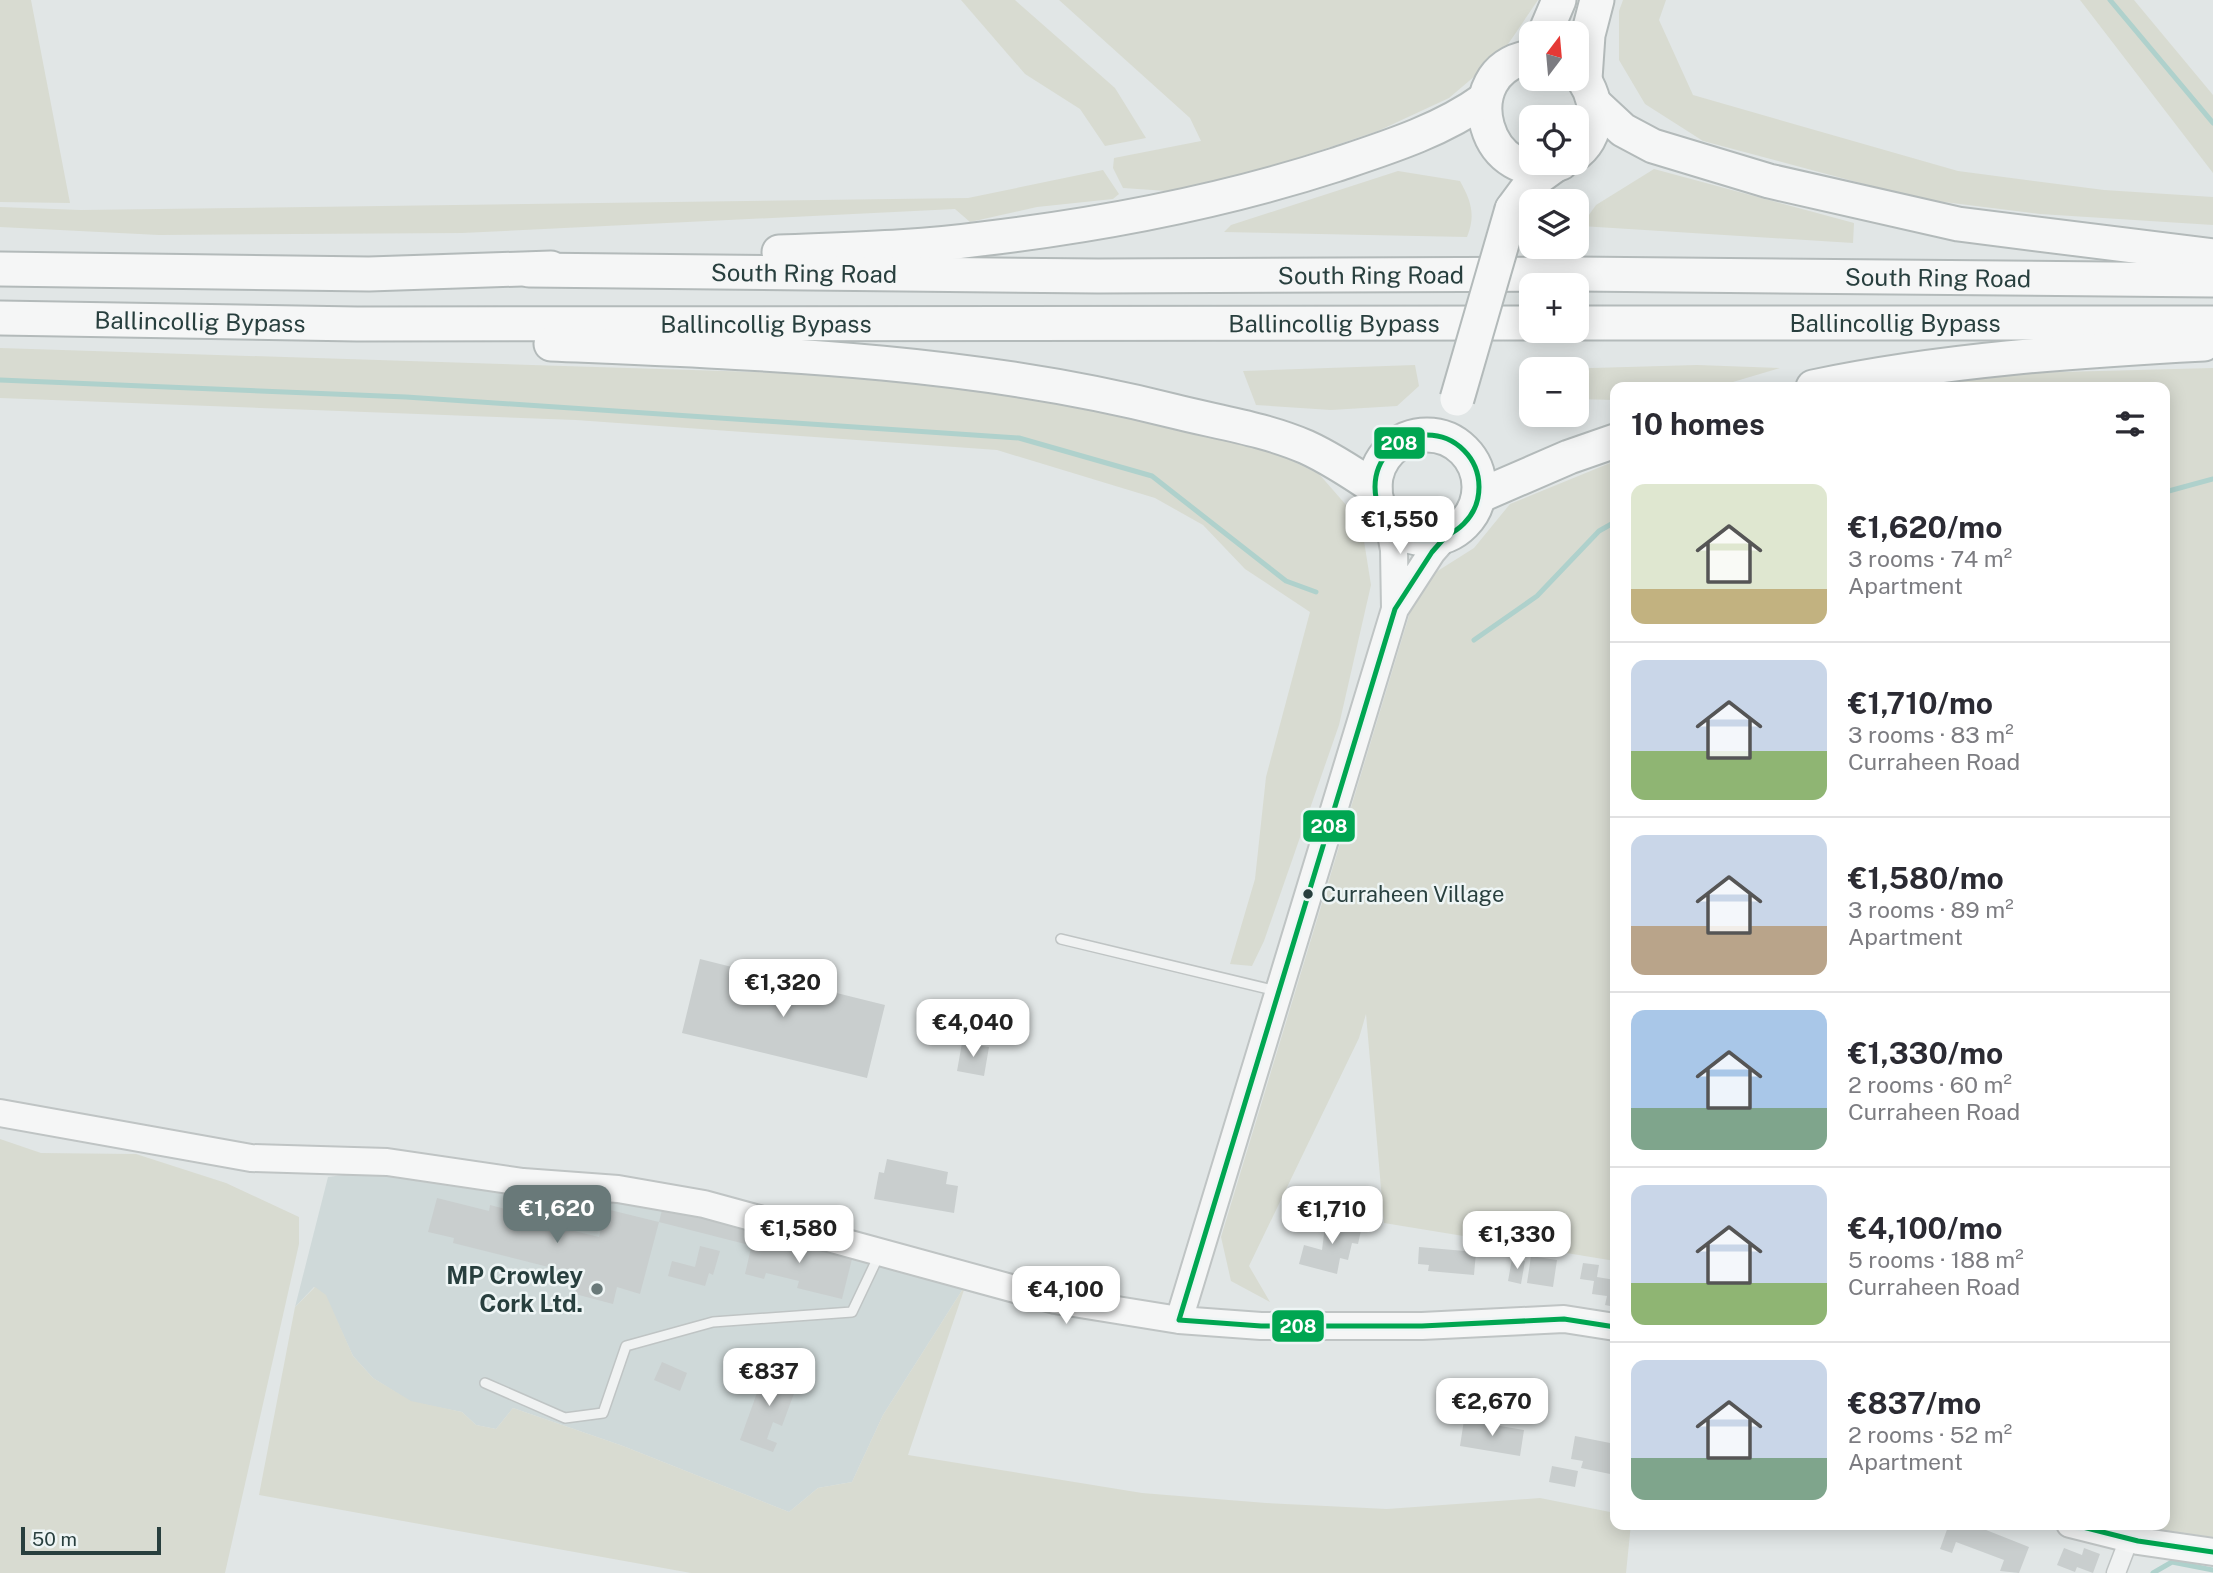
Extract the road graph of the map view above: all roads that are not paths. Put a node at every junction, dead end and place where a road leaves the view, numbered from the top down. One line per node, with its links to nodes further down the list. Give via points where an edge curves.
1 (1559, 0): 3 (highway)
2 (1597, 0): 4 (highway)
3 (1548, 21)
4 (1589, 31)
5 (1519, 60): 7 (highway, via 1500,72)
6 (1589, 90): 12 (highway, via 1623,130 1653,146 1769,181 1958,223)
7 (1485, 99): 8 (highway, via 1488,132); 14 (highway, via 1456,118 1371,153 1270,184 1143,213 980,240)
8 (1509, 159): 9 (highway); 11 (highway)
9 (1519, 162)
10 (1542, 175): 11 (highway)
11 (1512, 209): 23 (highway, bridge)
12 (2213, 256)
13 (0, 269): 14 (highway, Ballincollig Bypass, via 342,274)
14 (529, 270): 15 (highway, South Ring Road)
15 (2213, 279)
16 (0, 318): 20 (highway, Ballincollig Bypass)
17 (1519, 323): 20 (highway, Ballincollig Bypass)
18 (1589, 323): 19 (highway, Ballincollig Bypass)
19 (2213, 323)
20 (357, 324): 27 (highway, via 512,343 867,360 1028,379 1095,391 1284,440 1319,453)
21 (2213, 344): 22 (highway, via 1991,358)
22 (1839, 382)
23 (1457, 399): 24 (highway, via 1439,423); 26 (highway, via 1459,426)
24 (1423, 434): 26 (highway, via 1457,443); 27 (highway, via 1408,438 1383,457)
25 (1610, 443): 28 (highway)
26 (1469, 455): 28 (highway, via 1478,475)
27 (1375, 488): 29 (highway)
28 (1479, 496): 30 (highway, via 1473,513)
29 (1389, 523): 30 (highway, via 1416,538); 31 (street)
30 (1447, 535): 31 (street)
31 (1395, 609): 33 (street)
32 (1061, 939): 33 (lane)
33 (1277, 991): 36 (street)
34 (0, 1113): 35 (street, via 251,1158 387,1162 523,1182 618,1189 704,1204)
35 (880, 1252): 36 (street, via 1055,1300); 38 (lane, via 852,1312 713,1322 626,1346 603,1413 565,1418)
36 (1178, 1320): 37 (street, via 1261,1326 1422,1326 1564,1319)
37 (1610, 1325)
38 (485, 1384)
39 (2094, 1530): 40 (street)
40 (2129, 1539): 41 (street); 42 (street)
41 (2213, 1552)
42 (2116, 1573)

